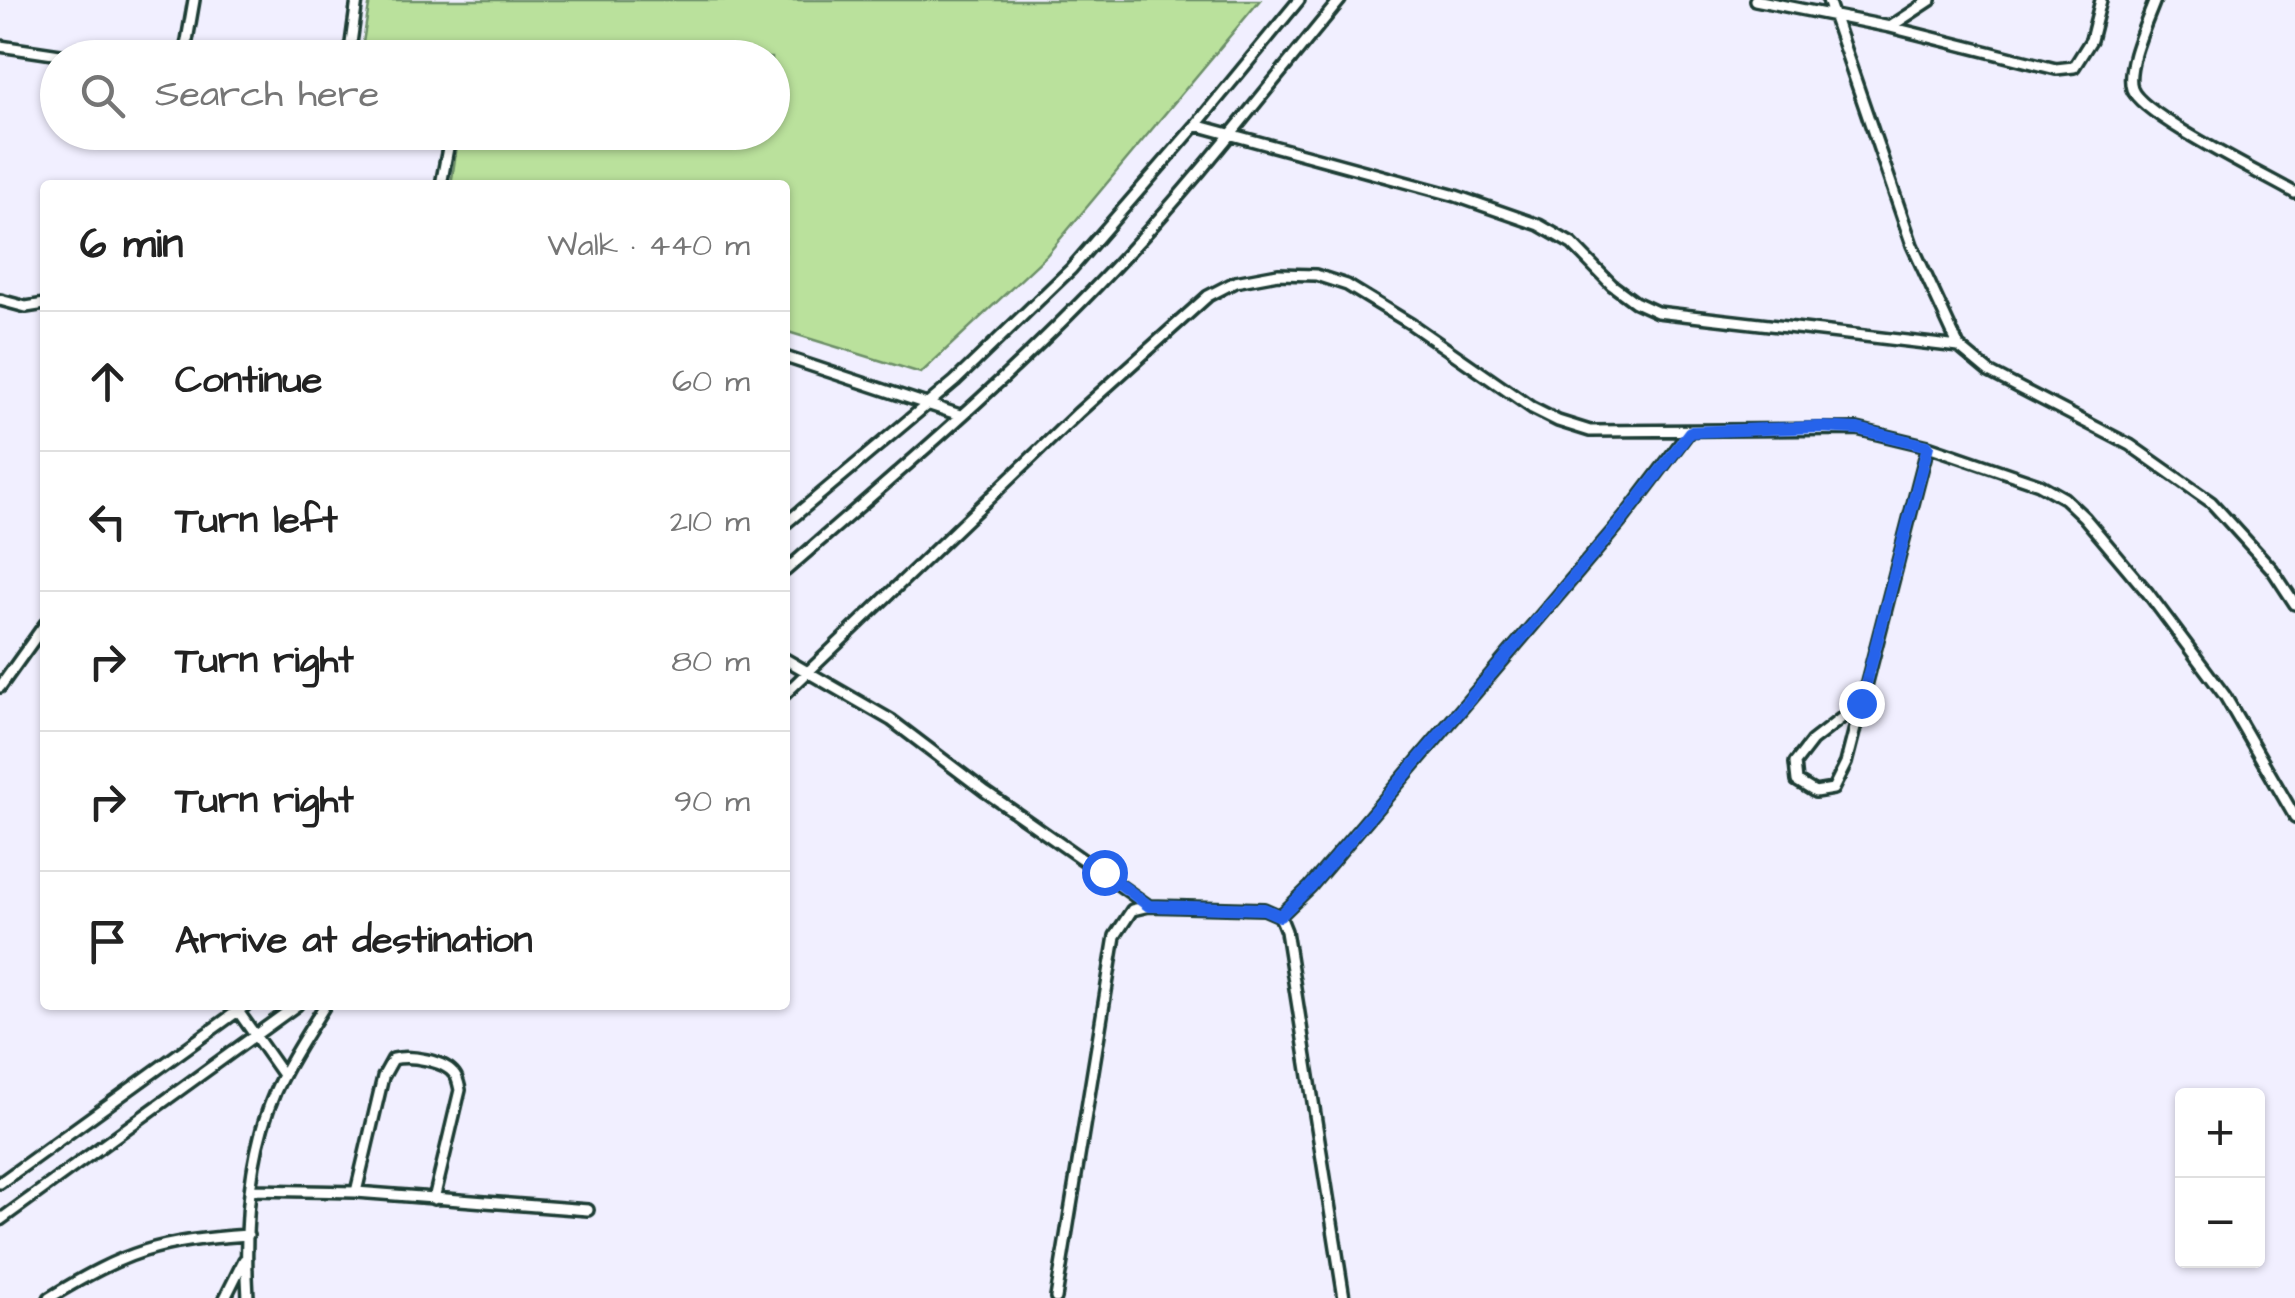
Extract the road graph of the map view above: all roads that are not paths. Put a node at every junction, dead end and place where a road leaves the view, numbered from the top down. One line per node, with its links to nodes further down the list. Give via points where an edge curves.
1 (194, 0): 13 (lane)
2 (358, 0): 14 (lane)
3 (1299, 0): 17 (lane)
4 (1340, 0): 18 (lane)
5 (1755, 0): 11 (lane)
6 (1828, 0): 11 (lane)
7 (1914, 0): 10 (lane)
8 (2102, 0): 12 (lane, via 2091,40 2074,66 2056,68)
9 (2155, 0): 21 (lane, via 2131,69 2138,100)
10 (1929, 1): 12 (lane)
11 (1832, 16): 12 (lane); 24 (lane, via 1912,245)
12 (1890, 27)
13 (187, 40)
14 (352, 40)
15 (0, 46): 16 (lane)
16 (40, 52)
17 (1196, 125): 18 (lane); 26 (lane, via 1071,269)
18 (1228, 134): 24 (lane, via 1540,225 1572,244 1612,285 1658,312); 27 (lane, via 1115,268)
19 (447, 150): 20 (lane)
20 (442, 180)
21 (2295, 193)
22 (0, 300): 23 (lane)
23 (40, 305)
24 (1959, 347): 32 (lane, via 1989,372 2130,445 2212,502)
25 (790, 359): 26 (lane)
26 (926, 404): 27 (lane); 30 (lane)
27 (960, 416): 31 (lane)
28 (1690, 432): 29 (lane, via 1858,429); 35 (lane, via 1590,430 1558,421 1347,285 1316,275 1235,282 1208,296 1078,413); 41 (lane, via 1611,533)
29 (1928, 446): 38 (lane); 39 (lane, via 2040,484 2084,517 2225,696)
30 (790, 520)
31 (790, 567)
32 (2295, 604)
33 (40, 631): 36 (lane)
34 (790, 662): 35 (lane)
35 (807, 672): 37 (lane); 40 (lane, via 891,720)
36 (0, 687)
37 (790, 689)
38 (1861, 703): 38 (lane, via 1832,789 1815,792 1796,781 1795,763 1812,741)
39 (2295, 817)
40 (1149, 906): 41 (lane, via 1264,909); 59 (lane, via 1132,910 1116,936)
41 (1280, 916): 60 (lane)
42 (239, 1010): 48 (lane)
43 (243, 1010): 46 (lane)
44 (290, 1010): 46 (lane)
45 (323, 1010): 47 (lane)
46 (256, 1036): 47 (lane); 53 (lane)
47 (284, 1075): 49 (lane, via 263,1123)
48 (0, 1183)
49 (252, 1190): 50 (lane); 54 (lane)
50 (356, 1192): 51 (lane); 51 (lane, via 382,1077 393,1059 408,1056 447,1068 460,1090)
51 (434, 1199): 52 (lane)
52 (588, 1210)
53 (0, 1220)
54 (248, 1235): 55 (lane); 56 (lane, via 142,1249)
55 (246, 1257): 57 (lane); 58 (lane)
56 (49, 1298)
57 (225, 1298)
58 (248, 1298)
59 (1056, 1298)
60 (1344, 1298)

